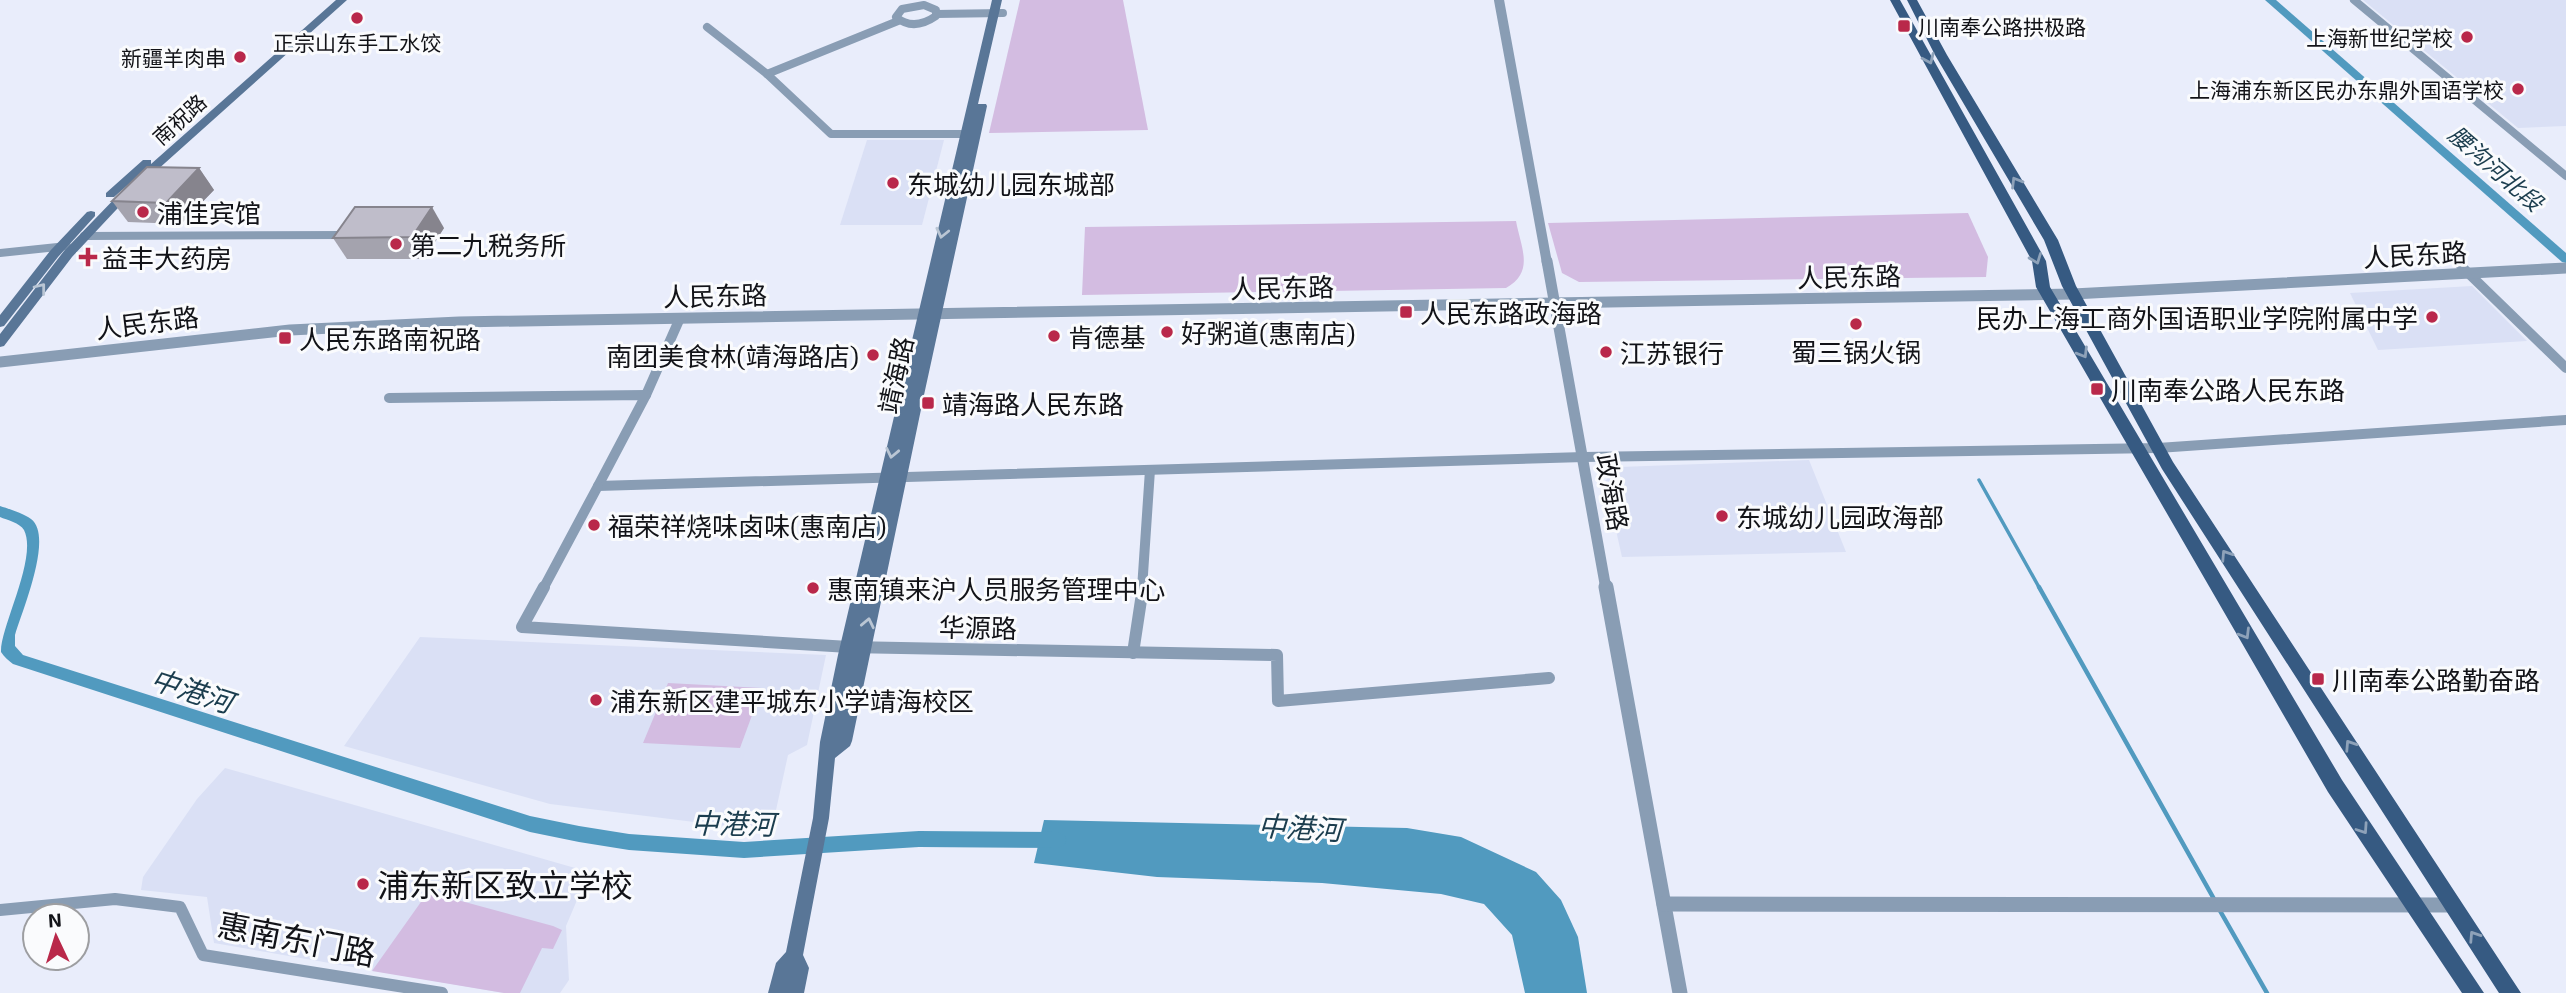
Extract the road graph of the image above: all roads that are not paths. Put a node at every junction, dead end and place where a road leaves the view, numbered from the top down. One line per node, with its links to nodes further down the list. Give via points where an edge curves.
1 (333, 0): 19 (main road, 南祝路, via 141,168)
2 (342, 0): 17 (main road, 南祝路, via 145,175)
3 (996, 0): 9 (main road, 靖海路)
4 (1006, 0): 9 (main road, 靖海路)
5 (1499, 0): 27 (street, 政海路)
6 (1895, 0): 26 (main road, one-way to 26, via 2039,261)
7 (1912, 0): 25 (main road, one-way to 7, via 2051,240)
8 (2354, 0): 15 (street)
9 (998, 13): 10 (street); 14 (main road, 靖海路)
10 (936, 14): 11 (street, via 923,24); 11 (street, via 930,6 913,5 898,11)
11 (898, 21): 13 (street)
12 (708, 27): 13 (street)
13 (767, 74): 14 (street, via 831,134)
14 (970, 134): 28 (main road, 靖海路)
15 (2566, 176)
16 (354, 235): 17 (street)
17 (84, 236): 18 (main road, 南祝路)
18 (76, 245): 19 (street); 31 (main road, 南祝路, one-way to 18)
19 (61, 247): 20 (street); 30 (main road, 南祝路)
20 (0, 253)
21 (2566, 261): 22 (street, 人民东路)
22 (2547, 265): 23 (street, 人民东路); 24 (street, 人民东路)
23 (2566, 268)
24 (2465, 270): 25 (street, 人民东路); 34 (street)
25 (2071, 290): 26 (street, 人民东路); 39 (main road)
26 (2045, 291): 27 (street, 人民东路); 38 (main road, one-way to 38)
27 (1554, 301): 28 (street, 人民东路); 40 (street, 政海路)
28 (930, 310): 29 (street, 人民东路); 32 (street, 人民东路, via 373,317); 42 (main road, 靖海路)
29 (680, 318): 33 (street, 人民东路, via 323,327); 35 (street)
30 (1, 322)
31 (0, 343)
32 (0, 355)
33 (0, 362)
34 (2566, 368)
35 (646, 395): 36 (street); 43 (street)
36 (389, 398)
37 (2566, 420): 39 (street)
38 (2135, 448): 39 (street); 40 (street); 48 (main road, one-way to 48, via 2335,786)
39 (2158, 448): 49 (main road, one-way to 39)
40 (1584, 457): 41 (street); 47 (street, 政海路)
41 (1150, 470): 42 (street); 45 (street, via 1143,585)
42 (893, 478): 43 (street); 44 (main road, 靖海路)
43 (598, 486): 44 (street, 华源路, via 522,627)
44 (856, 647): 45 (street, 华源路); 51 (main road, 靖海路, via 844,741 828,754 821,818)
45 (1133, 653): 46 (street, 华源路, via 1277,656 1278,701)
46 (1549, 678)
47 (1664, 904): 48 (street); 55 (street, 政海路)
48 (2414, 904): 49 (street); 56 (main road)
49 (2454, 905): 57 (main road, one-way to 49)
50 (0, 910): 52 (street, 惠南东门路, via 115,899 180,907 203,955)
51 (794, 956): 53 (main road, 靖海路, via 782,969); 54 (main road, 靖海路, via 800,968)
52 (442, 993)
53 (777, 993)
54 (795, 993)
55 (1680, 993)
56 (2474, 993)
57 (2511, 993)

